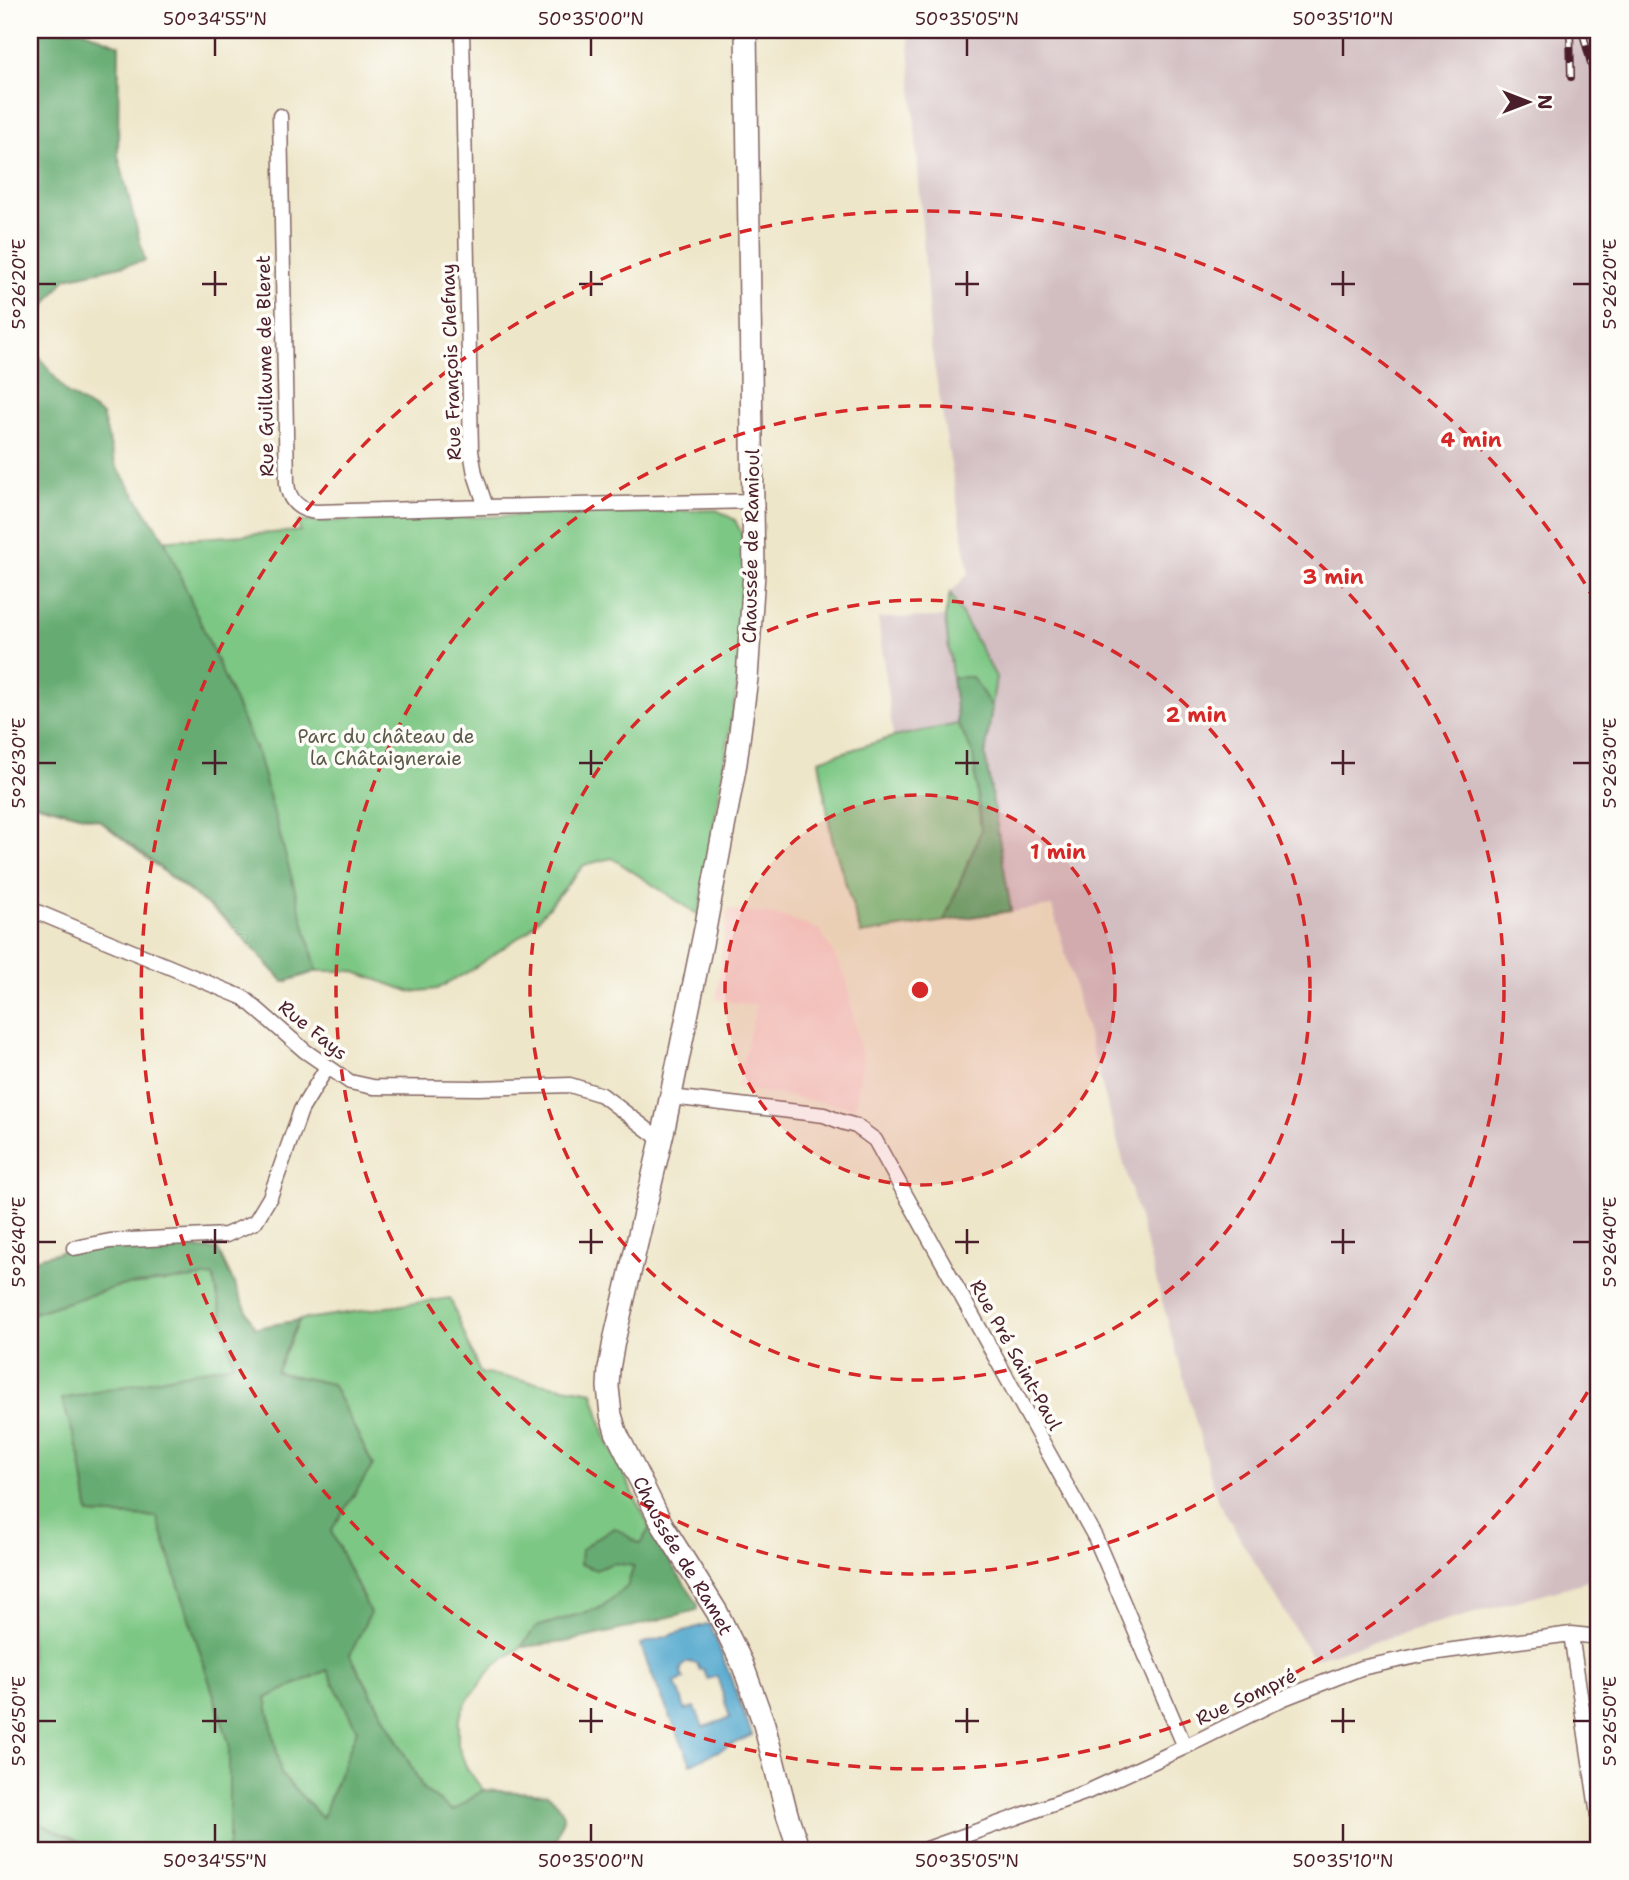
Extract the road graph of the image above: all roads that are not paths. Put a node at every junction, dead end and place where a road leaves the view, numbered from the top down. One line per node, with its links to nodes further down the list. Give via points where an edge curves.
1 (462, 30): 5 (street, Rue François Chefnay, via 471,451)
2 (746, 30): 4 (main road, Chaussée de Ramioul)
3 (280, 116): 5 (street, Rue Guillaume de Bleret, via 290,498 316,512)
4 (754, 501): 5 (street); 8 (main road, Chaussée de Ramioul, via 751,635 741,733)
5 (486, 507)
6 (30, 909): 7 (street, Rue Fays, via 244,998)
7 (327, 1068): 9 (street, Rue Fays, via 350,1083 373,1087 570,1085 602,1095); 10 (street, via 301,1110 270,1197 255,1222 226,1235 110,1241)
8 (671, 1097): 9 (main road); 13 (street, Rue Pré Saint-Paul, via 824,1115 856,1126 875,1140 1095,1537)
9 (661, 1140): 15 (main road, Chaussée de Ramet, via 609,1369 611,1415 649,1499 742,1662)
10 (74, 1248)
11 (1571, 1634): 12 (street, Rue Sompré); 13 (street, Rue Sompré, via 1431,1653 1361,1668 1284,1698); 14 (street)
12 (1599, 1637)
13 (1184, 1748): 16 (street, Rue Sompré, via 1087,1792)
14 (1599, 1822)
15 (799, 1850)
16 (924, 1850)

